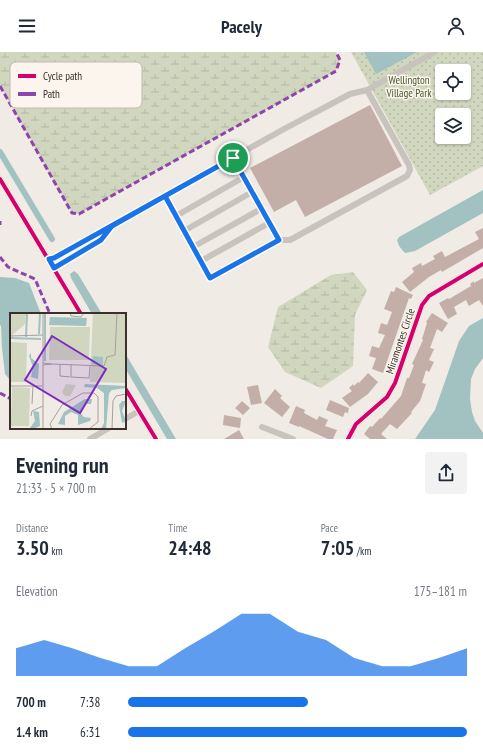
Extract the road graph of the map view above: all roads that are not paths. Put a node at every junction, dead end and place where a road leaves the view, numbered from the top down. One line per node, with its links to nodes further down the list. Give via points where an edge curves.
1 (435, 52): 2 (street)
2 (367, 90): 3 (street, via 350,94); 13 (street, via 409,165 407,176 290,240)
3 (233, 158): 4 (street); 7 (street)
4 (244, 177): 6 (street); 9 (street)
5 (0, 180): 15 (street)
6 (252, 192): 8 (street); 12 (street)
7 (165, 196): 9 (street); 11 (street)
8 (261, 209): 10 (street); 14 (street)
9 (176, 216): 12 (street)
10 (269, 223): 13 (street); 16 (street)
11 (112, 226): 15 (street); 18 (street, via 101,240)
12 (184, 231): 14 (street)
13 (279, 240): 16 (street, via 210,278)
14 (193, 247): 16 (street)
15 (49, 259): 18 (street)
16 (201, 261)
17 (483, 264): 28 (street, Miramontes Circle, via 425,300 395,383 387,397 356,424)
18 (54, 268): 19 (street)
19 (80, 313)
20 (126, 390): 21 (street)
21 (139, 411): 22 (street); 26 (street)
22 (126, 418)
23 (262, 427): 27 (street)
24 (107, 429): 25 (street)
25 (90, 439)
26 (156, 439)
27 (294, 439)
28 (348, 439)

